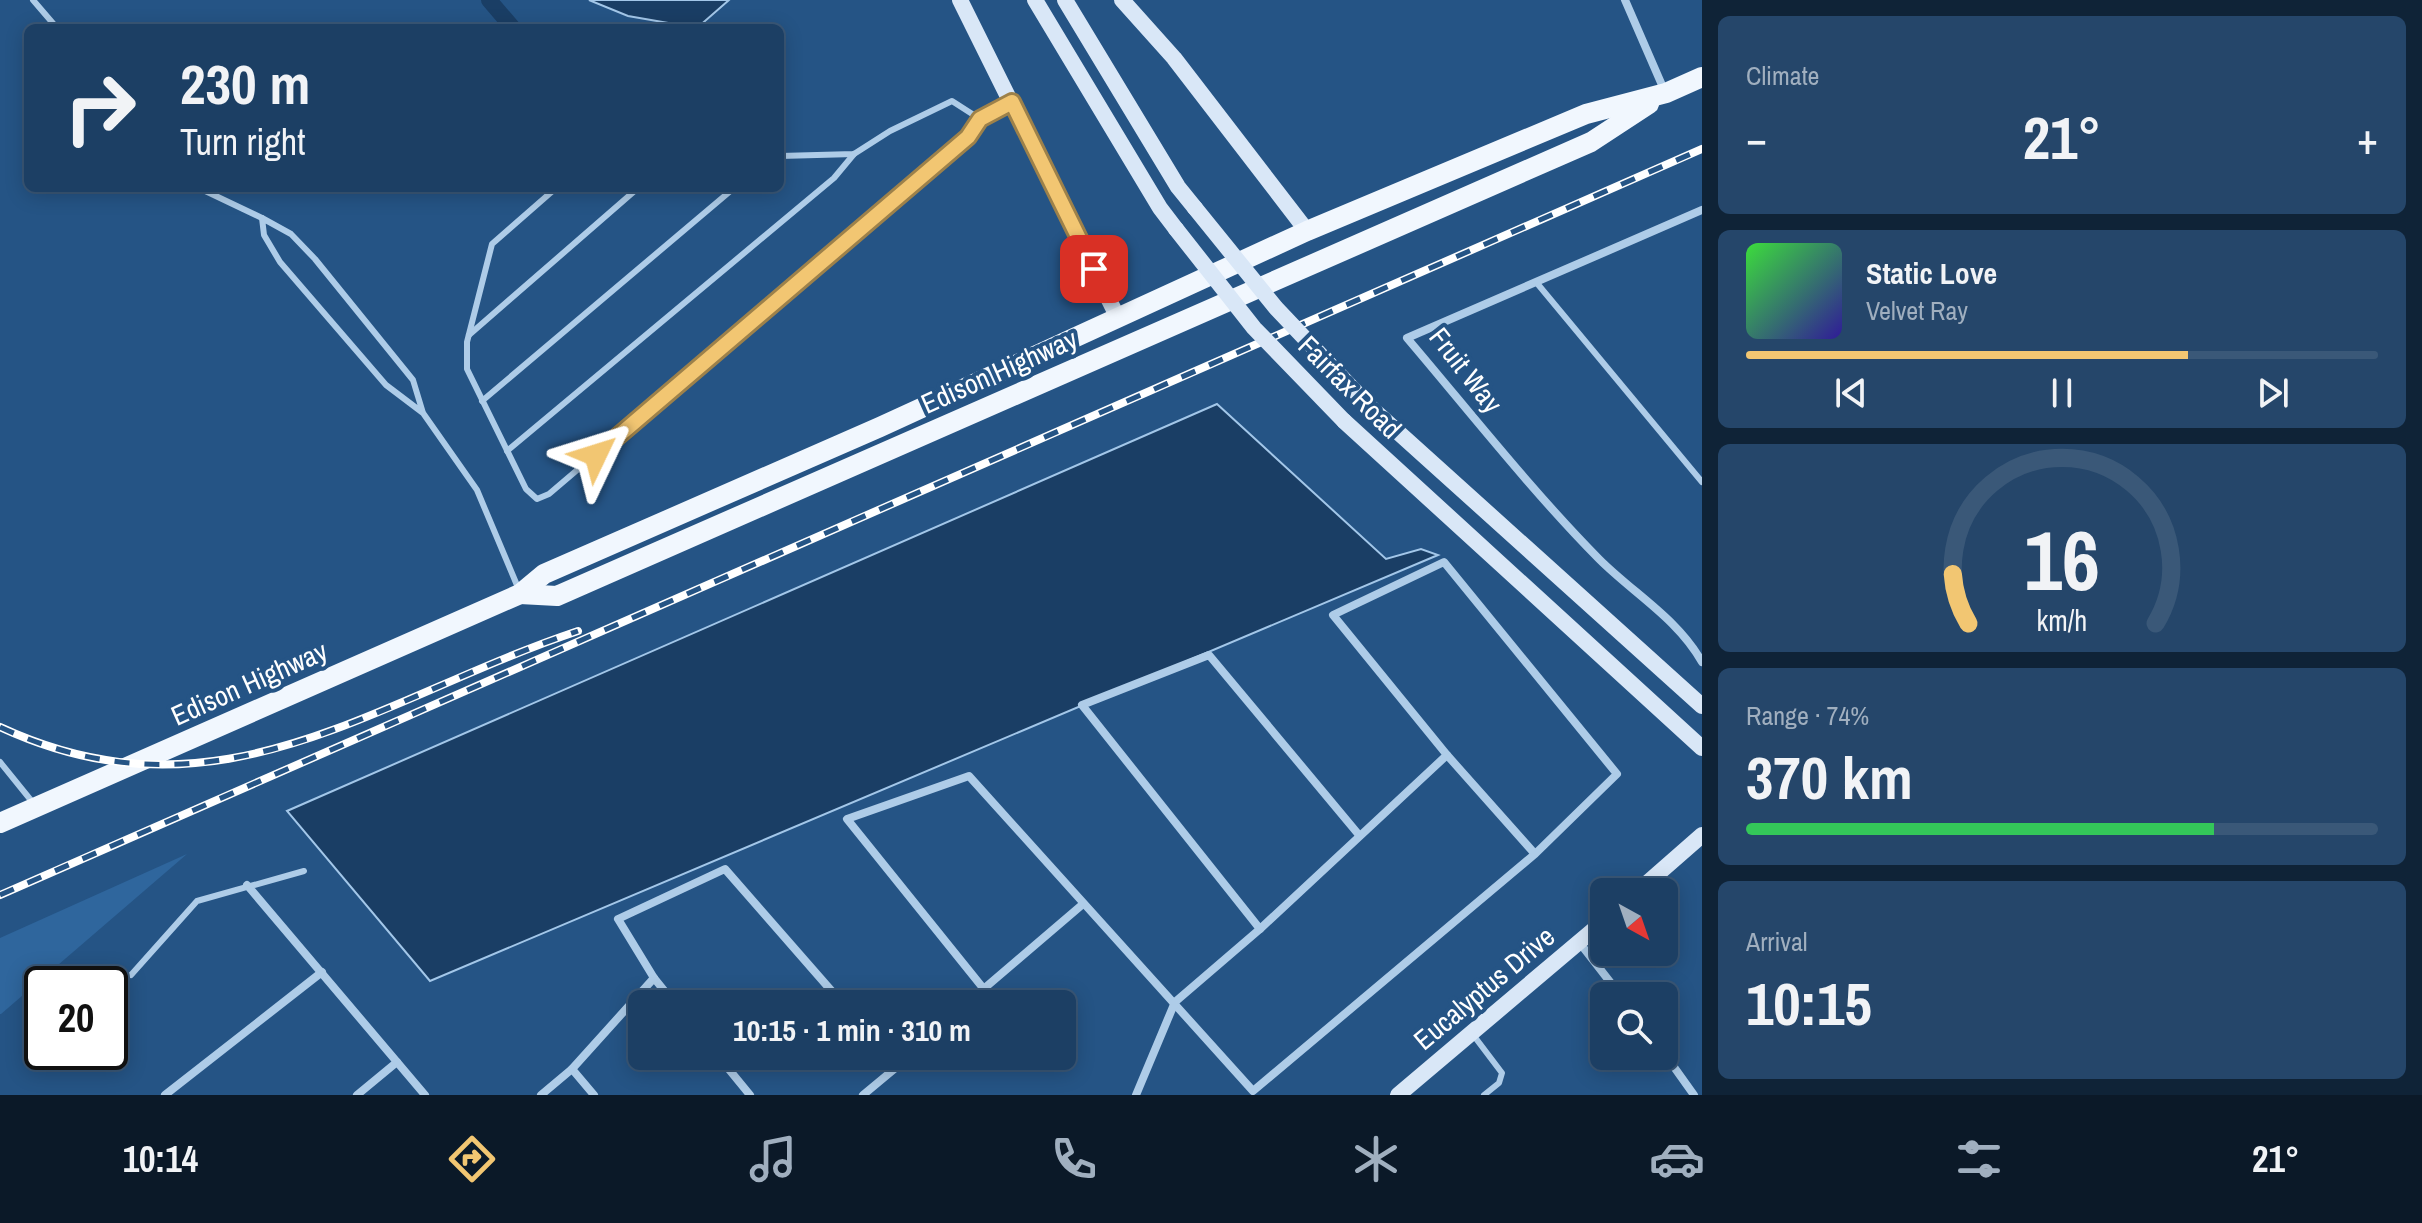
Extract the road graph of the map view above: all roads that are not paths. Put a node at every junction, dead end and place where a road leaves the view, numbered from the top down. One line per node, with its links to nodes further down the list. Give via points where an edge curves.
1 (33, 0): 7 (lane)
2 (960, 0): 10 (main road)
3 (1035, 0): 31 (main road, Fairfax Road, bridge, via 1160,208 1254,328 1344,421)
4 (1065, 0): 30 (main road, Fairfax Road, bridge, via 1178,187 1276,308 1369,406)
5 (1122, 0): 20 (main road, via 1174,58)
6 (1625, 0): 9 (street)
7 (54, 24)
8 (1702, 77): 9 (main road, Edison Highway)
9 (1666, 93): 20 (main road, Edison Highway, via 1586,114); 28 (main road, Edison Highway, via 1591,142 557,596)
10 (1012, 102): 11 (lane); 22 (main road)
11 (980, 119): 12 (lane, via 952,101); 26 (lane, via 968,137 549,494 537,499 526,489)
12 (854, 154): 13 (lane); 26 (lane, via 834,178)
13 (784, 156)
14 (207, 192): 19 (lane)
15 (551, 192): 23 (lane, via 492,244)
16 (633, 192): 23 (lane)
17 (729, 192): 24 (lane)
18 (1700, 214): 21 (street, Fruit Way)
19 (262, 218): 25 (lane, via 264,235 280,262 386,385); 25 (lane, via 291,234 319,263 413,380)
20 (1307, 231): 22 (main road, Edison Highway)
21 (1536, 282): 27 (lane); 29 (street, Fruit Way, via 1407,338 1555,512 1602,562 1668,617)
22 (1117, 316): 28 (main road, Edison Highway, via 544,574)
23 (469, 335): 24 (lane, via 467,369)
24 (482, 401): 26 (lane)
25 (423, 413): 28 (lane, via 477,490)
26 (507, 451)
27 (1702, 482)
28 (520, 594): 34 (main road, Edison Highway)
29 (1702, 662)
30 (1702, 706)
31 (1702, 748)
32 (1447, 755): 36 (street); 38 (street); 38 (street, via 1333,615 1444,562 1617,774)
33 (0, 762): 34 (lane)
34 (37, 807): 35 (main road, Edison Highway)
35 (0, 823)
36 (1359, 835): 43 (street); 43 (street, via 1209,655 1082,705)
37 (1702, 835): 40 (main road)
38 (1535, 854): 53 (street, via 1253,1091)
39 (304, 871): 41 (lane)
40 (1653, 878)
41 (247, 885): 46 (street); 47 (lane, via 197,901)
42 (1083, 904): 50 (street); 50 (street, via 969,776 847,819); 53 (street)
43 (1260, 929): 53 (street)
44 (1590, 933): 45 (main road, Eucalyptus Drive)
45 (1579, 942): 49 (street); 54 (main road, Eucalyptus Drive)
46 (322, 972): 55 (street); 60 (street)
47 (131, 975)
48 (654, 978): 51 (street); 52 (street, via 618,919 725,869); 56 (street)
49 (1610, 982)
50 (983, 988)
51 (664, 990)
52 (831, 990)
53 (1175, 1002): 67 (street)
54 (1472, 1033): 68 (main road, Eucalyptus Drive); 69 (lane, via 1502,1073 1499,1083)
55 (397, 1062): 61 (street); 62 (street)
56 (572, 1069): 63 (street); 64 (street)
57 (729, 1070): 65 (street)
58 (894, 1070): 66 (street)
59 (1676, 1070): 70 (street)
60 (165, 1095)
61 (357, 1095)
62 (425, 1095)
63 (541, 1095)
64 (594, 1095)
65 (750, 1095)
66 (863, 1095)
67 (1136, 1095)
68 (1398, 1095)
69 (1484, 1095)
70 (1694, 1095)

